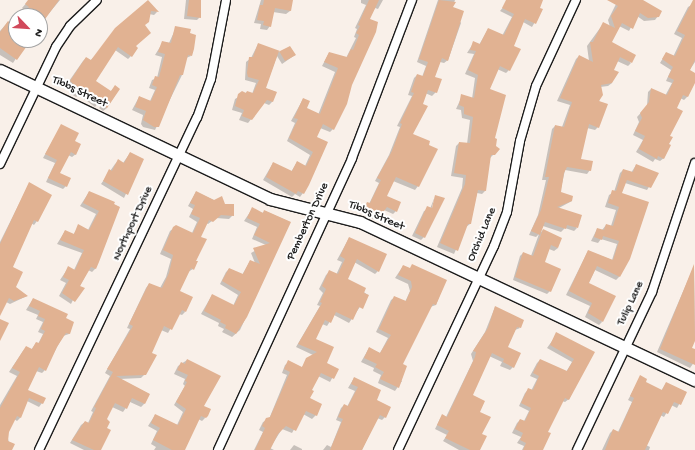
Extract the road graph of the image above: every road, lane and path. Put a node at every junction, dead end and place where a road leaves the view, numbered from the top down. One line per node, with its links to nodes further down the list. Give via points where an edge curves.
1 (97, 0): 6 (street, via 70,26 47,63)
2 (226, 0): 7 (street, Northport Drive, via 211,79)
3 (412, 0): 10 (street, Pemberton Drive, via 368,121)
4 (576, 0): 11 (street, Orchid Lane, via 536,86 520,141 507,212)
5 (0, 70): 6 (street, Tibbs Street)
6 (36, 87): 7 (street, Tibbs Street); 9 (street)
7 (180, 155): 10 (street, Tibbs Street, via 270,199); 14 (street, Northport Drive)
8 (695, 163): 12 (street, Tulip Lane, via 661,269)
9 (0, 164)
10 (326, 214): 11 (street, Tibbs Street, via 344,216 360,222); 15 (street, Pemberton Drive)
11 (478, 278): 12 (street, Tibbs Street); 16 (street, Orchid Lane)
12 (625, 347): 13 (street, Tibbs Street); 17 (street, Tulip Lane)
13 (695, 380)
14 (39, 450)
15 (218, 450)
16 (398, 450)
17 (577, 450)

